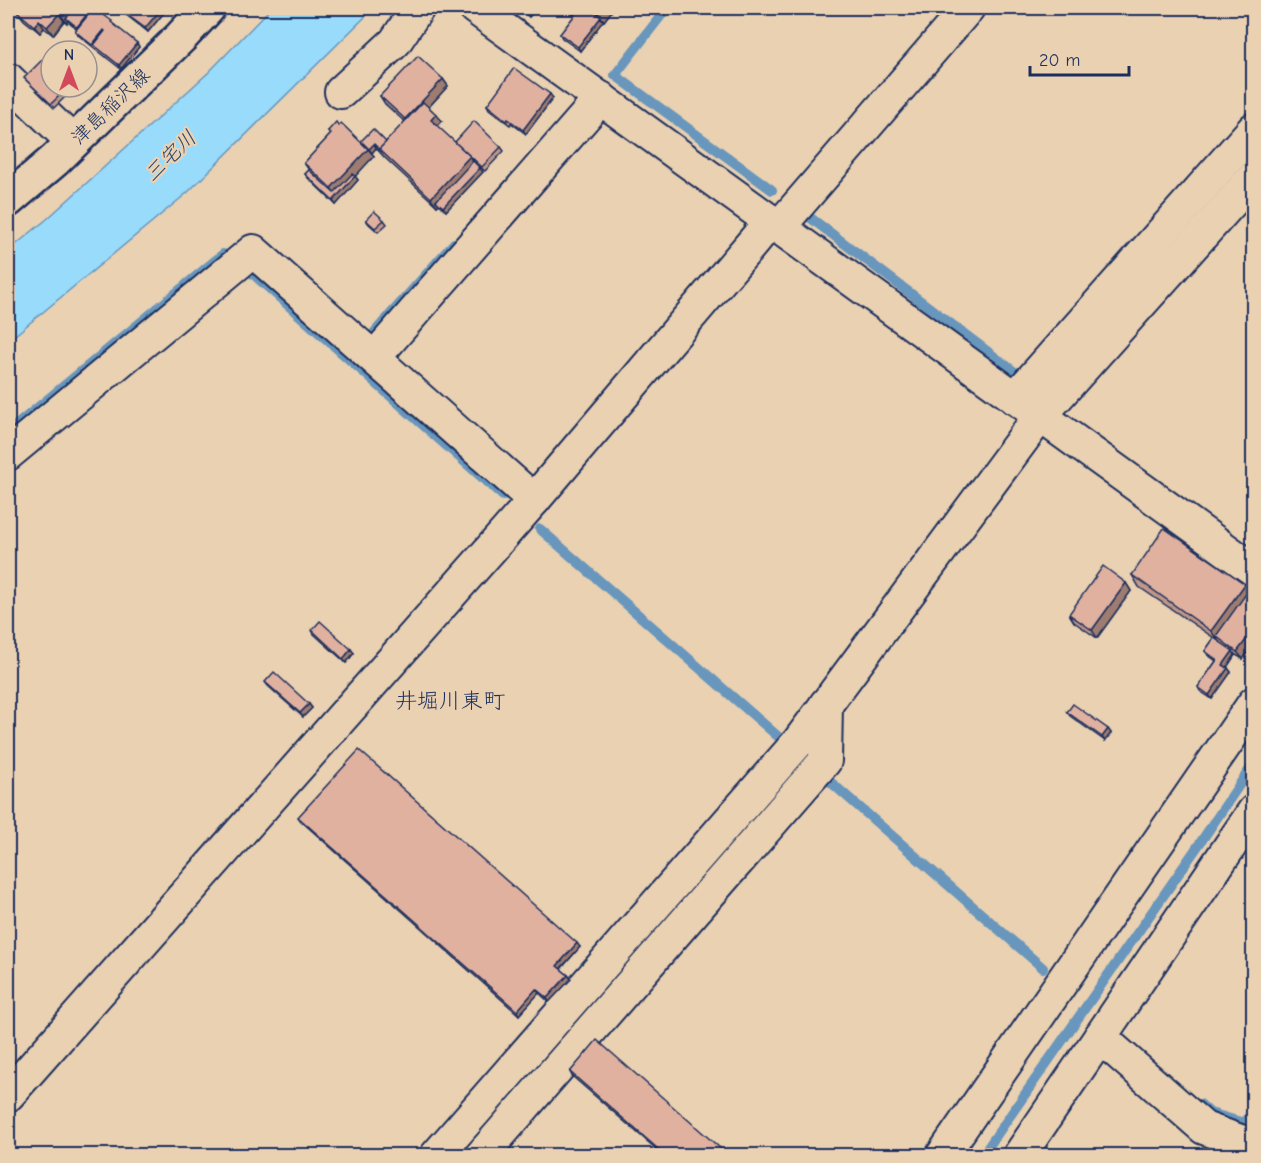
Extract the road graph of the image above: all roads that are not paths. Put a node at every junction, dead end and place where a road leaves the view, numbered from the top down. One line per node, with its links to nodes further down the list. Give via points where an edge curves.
1 (208, 8): 9 (main road, 津島稲沢線)
2 (418, 8): 6 (street, via 395,42)
3 (475, 8): 7 (street)
4 (968, 8): 12 (street)
5 (8, 79): 9 (street)
6 (341, 92)
7 (601, 98): 12 (street); 13 (street)
8 (1254, 129): 14 (street)
9 (74, 142): 11 (main road, 津島稲沢線)
10 (1254, 177): 14 (street)
11 (8, 200)
12 (775, 224): 14 (street); 16 (street)
13 (374, 358): 15 (street, via 253,251); 16 (street)
14 (1028, 407): 17 (street); 19 (street)
15 (8, 454)
16 (534, 500): 22 (street)
17 (1254, 570)
18 (1254, 703): 27 (street)
19 (826, 704): 23 (street, via 799,741); 25 (street, via 825,761)
20 (1254, 812): 21 (street)
21 (1100, 1037): 24 (street, via 1204,1128); 28 (street)
22 (8, 1095)
23 (471, 1117): 25 (street); 26 (street)
24 (1252, 1142)
25 (489, 1147)
26 (436, 1155)
27 (942, 1155)
28 (1019, 1155)

